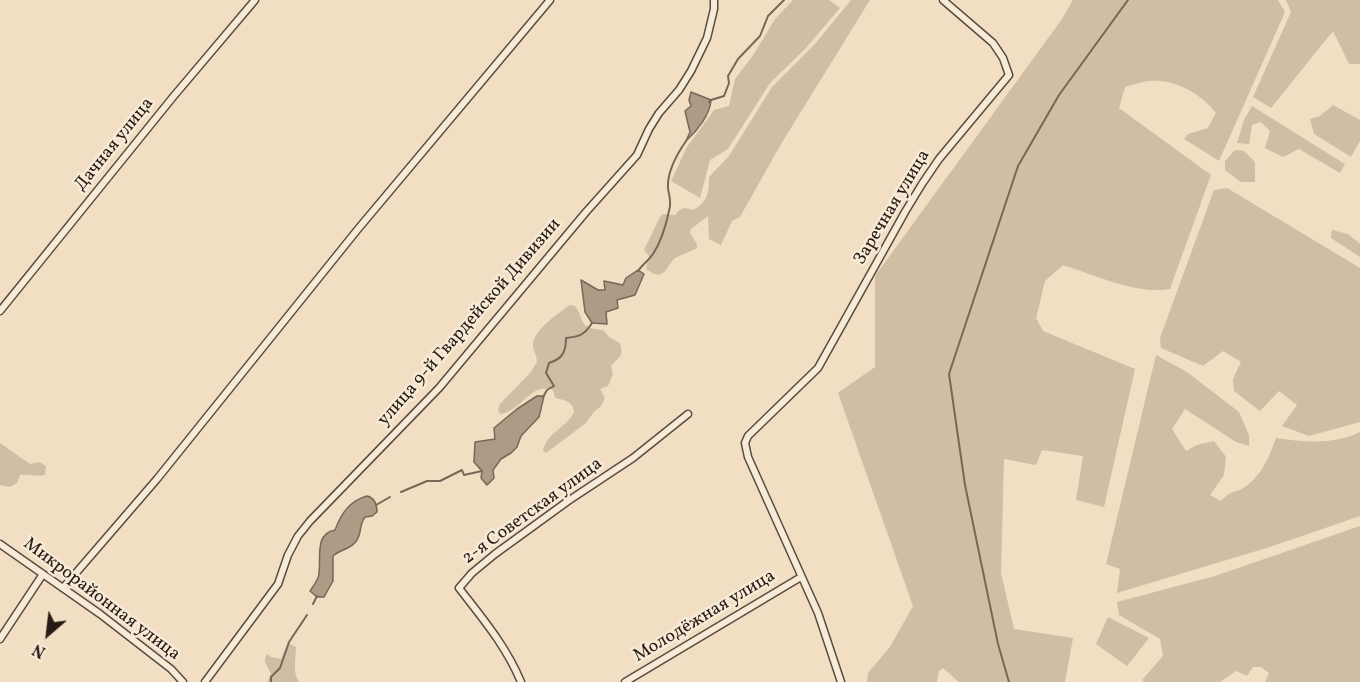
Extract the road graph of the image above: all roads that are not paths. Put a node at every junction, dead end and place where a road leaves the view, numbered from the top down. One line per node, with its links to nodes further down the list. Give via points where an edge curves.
1 (255, 0): 5 (street, Дачная улица)
2 (550, 0): 11 (street)
3 (714, 0): 14 (street, улица 9-й Гвардейской Дивизии, via 706,38 691,71 649,129 637,155 439,388 310,520 288,555 278,584)
4 (943, 0): 6 (street, Заречная улица, via 993,43 1009,75 922,184)
5 (0, 311)
6 (818, 368): 10 (street, Молодёжная улица, via 759,424 745,443)
7 (688, 414): 15 (street, 2-я Советская улица, via 633,458 495,554 459,588 504,647)
8 (0, 544): 9 (street, Микрорайонная улица)
9 (43, 574): 11 (street, Микрорайонная улица); 12 (street)
10 (801, 577): 16 (street, Молодёжная улица); 17 (street, Молодёжная улица)
11 (63, 588): 13 (street, Микрорайонная улица, via 144,647)
12 (0, 639)
13 (183, 682)
14 (205, 682)
15 (521, 682)
16 (625, 682)
17 (841, 682)

